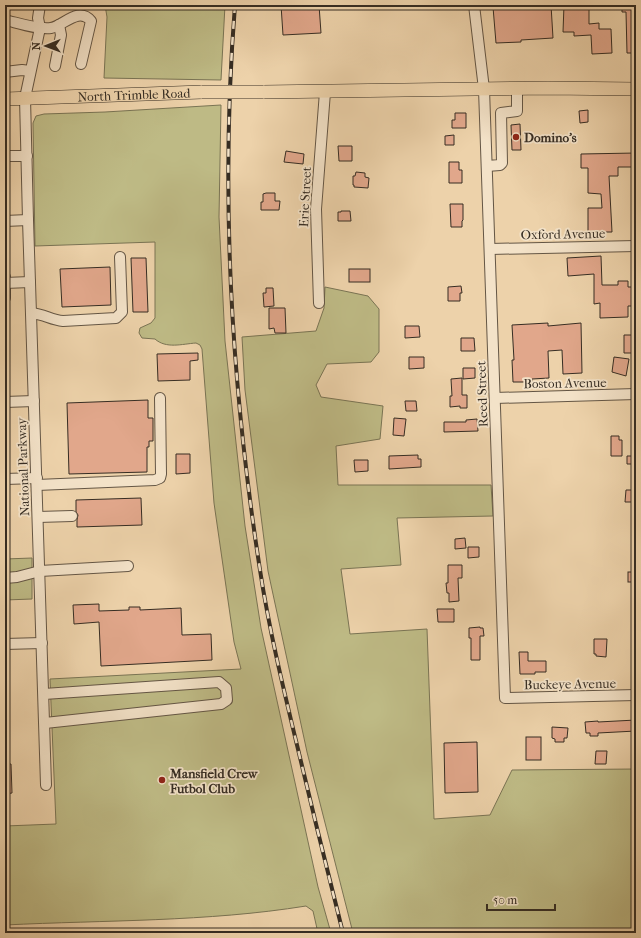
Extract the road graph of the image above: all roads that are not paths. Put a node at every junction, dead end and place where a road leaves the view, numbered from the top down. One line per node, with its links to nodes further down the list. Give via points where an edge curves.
1 (40, 5): 5 (street, National Parkway)
2 (474, 5): 10 (street, Reed Street)
3 (5, 20): 5 (street)
4 (59, 25): 5 (street); 6 (street, via 77,15 89,18); 7 (street, via 61,35)
5 (40, 28): 8 (street, National Parkway)
6 (81, 64)
7 (55, 66)
8 (30, 71): 9 (street); 14 (street, National Parkway)
9 (5, 72)
10 (484, 89): 11 (main road, North Trimble Road); 13 (main road, North Trimble Road); 18 (street, Reed Street)
11 (517, 89): 12 (main road, North Trimble Road); 18 (street, via 518,110 501,113 502,163)
12 (636, 89)
13 (325, 92): 14 (main road, North Trimble Road, bridge, via 202,92); 28 (street, Erie Street, via 316,209)
14 (25, 98): 15 (main road, North Trimble Road); 17 (street, National Parkway)
15 (5, 99)
16 (5, 156): 17 (street)
17 (27, 156): 19 (street, National Parkway)
18 (487, 166): 22 (street, Reed Street)
19 (28, 220): 20 (street); 26 (street, National Parkway)
20 (5, 221)
21 (636, 246): 22 (street, Oxford Avenue)
22 (490, 249): 32 (street, Reed Street)
23 (120, 257): 29 (street, via 122,312 116,318 63,321 40,313)
24 (5, 277): 25 (street)
25 (5, 282): 26 (street); 27 (street)
26 (30, 282): 29 (street, National Parkway)
27 (5, 298)
28 (319, 303)
29 (31, 313): 33 (street, National Parkway)
30 (636, 394): 32 (street, Boston Avenue)
31 (160, 398): 36 (street, via 160,478)
32 (495, 398): 46 (street, Reed Street)
33 (34, 401): 34 (street); 36 (street, National Parkway)
34 (5, 402)
35 (5, 479): 36 (street)
36 (37, 481): 38 (street, National Parkway)
37 (72, 516): 38 (street)
38 (38, 517): 40 (street, National Parkway)
39 (128, 566): 40 (street)
40 (40, 571): 41 (street); 42 (street, National Parkway)
41 (5, 578)
42 (42, 643): 43 (street); 44 (street, National Parkway)
43 (5, 644)
44 (44, 694): 47 (street, National Parkway); 47 (street, via 219,682 226,688 227,700 221,704)
45 (636, 695): 46 (street, Buckeye Avenue)
46 (505, 698)
47 (44, 724): 48 (street, National Parkway)
48 (46, 785)

